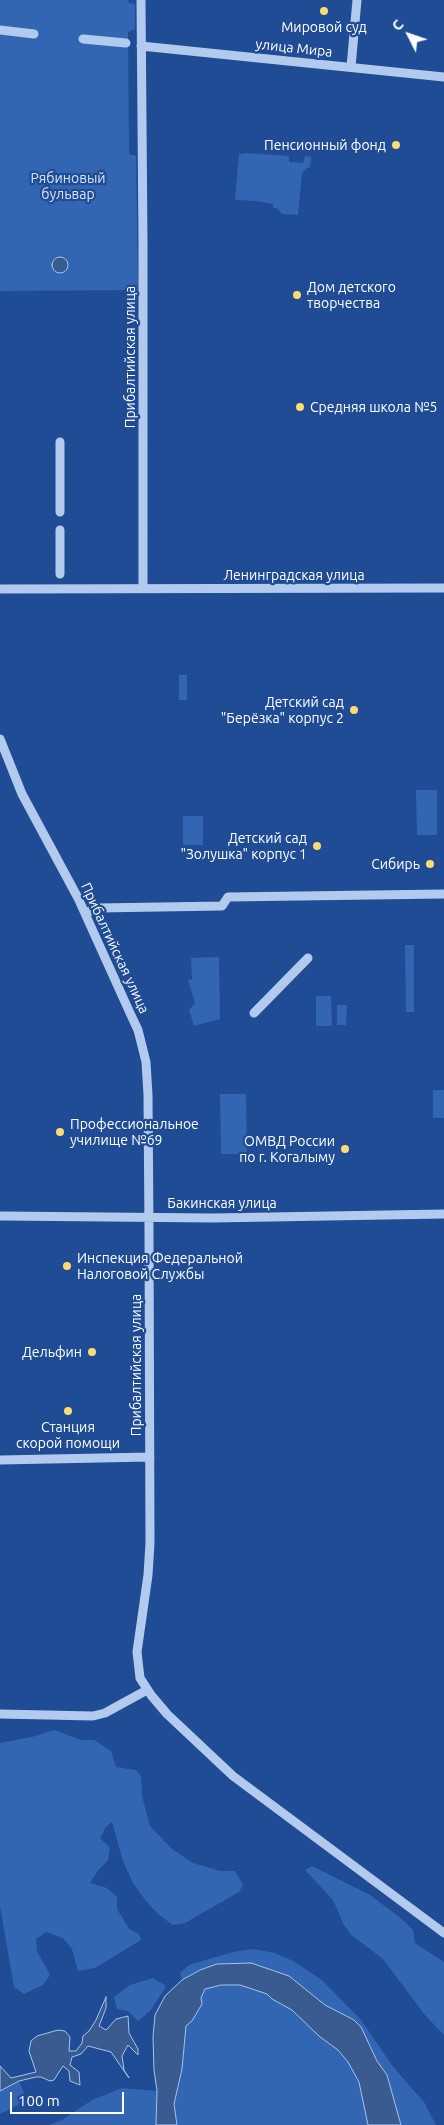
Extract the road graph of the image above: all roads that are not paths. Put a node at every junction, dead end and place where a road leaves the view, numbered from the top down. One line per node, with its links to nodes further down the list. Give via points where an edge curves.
1 (140, 0): 7 (street, Прибалтийская улица)
2 (357, 0): 8 (street)
3 (0, 30): 4 (street)
4 (34, 34)
5 (83, 39): 6 (street)
6 (126, 43)
7 (141, 46): 8 (street, улица Мира); 14 (street, Прибалтийская улица)
8 (351, 67): 9 (street, улица Мира)
9 (444, 76)
10 (60, 442): 11 (street)
11 (60, 512)
12 (60, 530): 13 (street)
13 (60, 574)
14 (143, 588): 15 (street, Ленинградская улица); 17 (street)
15 (444, 588)
16 (0, 589): 17 (street)
17 (18, 589): 18 (street)
18 (0, 596)
19 (0, 738): 21 (street, Прибалтийская улица, via 22,794)
20 (444, 894): 21 (street, via 228,897 222,906 98,908)
21 (85, 912): 26 (street, Прибалтийская улица, via 142,1046 147,1076)
22 (308, 958): 23 (street)
23 (254, 1013)
24 (444, 1214): 26 (street, Бакинская улица)
25 (0, 1216): 26 (street, Бакинская улица)
26 (149, 1217): 27 (street, Прибалтийская улица)
27 (150, 1458): 28 (street); 29 (street, Прибалтийская улица, via 150,1559 136,1660)
28 (0, 1460)
29 (146, 1690): 30 (street, via 105,1713 93,1716); 31 (street, via 239,1781)
30 (0, 1714)
31 (444, 1933)

